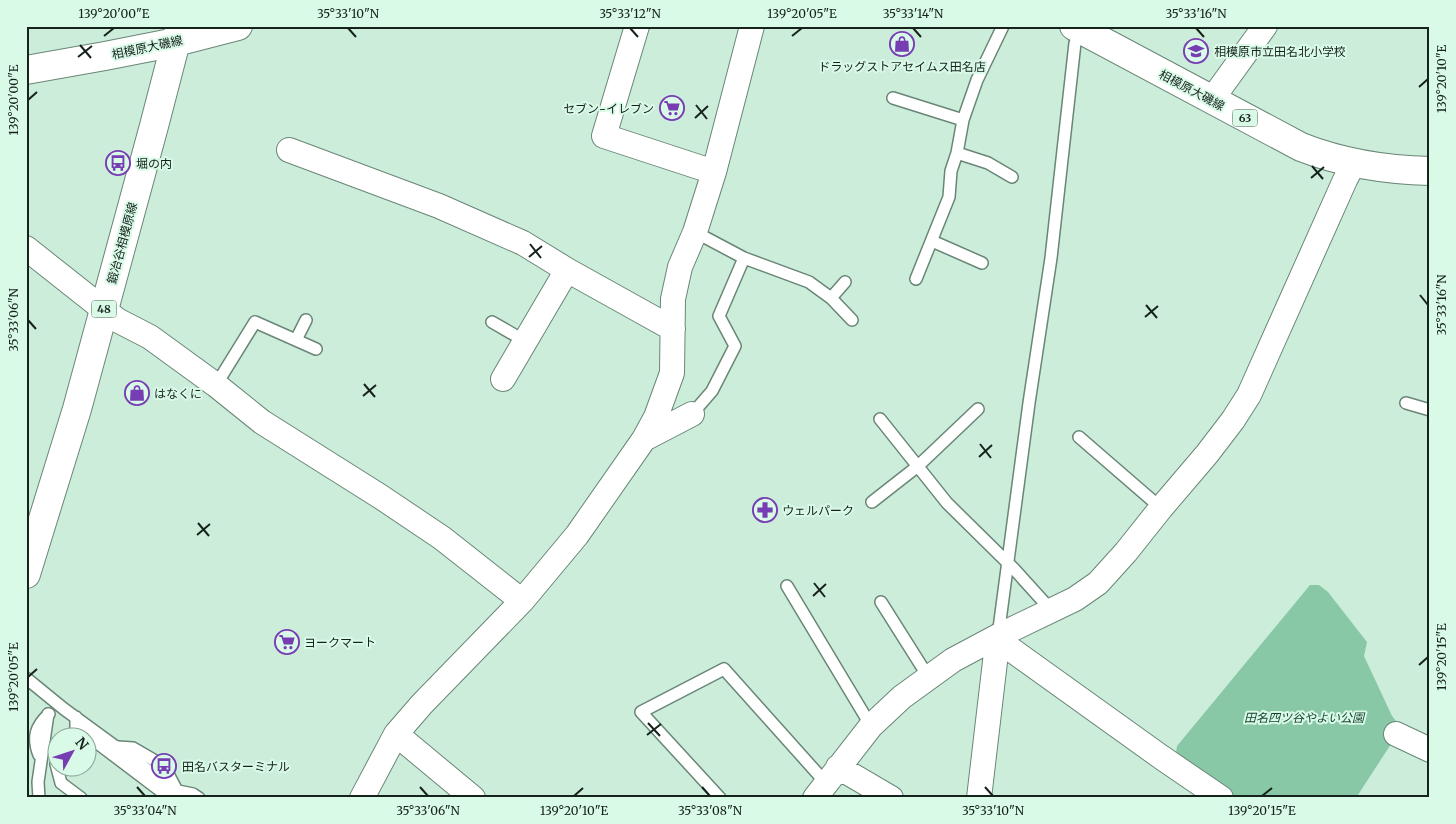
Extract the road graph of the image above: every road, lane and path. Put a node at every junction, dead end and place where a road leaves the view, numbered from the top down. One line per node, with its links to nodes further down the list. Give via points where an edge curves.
1 (238, 26): 6 (main road, 相模原大磯線)
2 (637, 26): 16 (street, via 604,136)
3 (752, 26): 16 (street)
4 (1003, 26): 11 (lane, via 977,80)
5 (1265, 26): 9 (street)
6 (178, 34): 8 (main road, 相模原大磯線, via 105,56); 27 (main road, 鍛冶谷相模原線 / 48)
7 (1074, 34): 14 (main road, 相模原大磯線 / 63, via 1300,147); 47 (lane, via 1051,258)
8 (26, 70)
9 (1218, 91)
10 (892, 98): 11 (lane)
11 (963, 120): 13 (lane)
12 (289, 150): 23 (street, via 439,206 523,243)
13 (957, 153): 17 (lane, via 988,163); 19 (lane, via 951,171 949,197)
14 (1354, 163): 15 (main road, 相模原大磯線 / 63); 46 (street, via 1249,395 1234,420)
15 (1430, 171)
16 (714, 172): 18 (street)
17 (1012, 176)
18 (696, 232): 21 (lane); 31 (street, via 680,267 673,299)
19 (932, 241): 22 (lane); 24 (lane)
20 (26, 248): 27 (street)
21 (744, 258): 26 (lane, via 809,282); 40 (lane, via 719,316 735,346 712,391)
22 (982, 263)
23 (567, 270): 31 (street); 33 (street)
24 (916, 279)
25 (845, 282): 26 (lane)
26 (831, 298): 29 (lane)
27 (103, 309): 36 (street, via 150,337); 48 (main road, 鍛冶谷相模原線 / 48, via 77,409)
28 (306, 320): 32 (lane)
29 (852, 320)
30 (492, 322): 33 (lane)
31 (673, 329): 43 (street, via 672,373)
32 (296, 340): 34 (lane); 36 (lane, via 255,322)
33 (525, 342): 35 (street)
34 (316, 349)
35 (503, 378)
36 (216, 385): 50 (street, via 262,422 442,538)
37 (1406, 403): 39 (lane)
38 (978, 409): 44 (lane)
39 (1430, 410)
40 (692, 414): 43 (street)
41 (880, 419): 44 (lane)
42 (1079, 437): 46 (lane)
43 (644, 439): 50 (street, via 577,535)
44 (918, 466): 45 (lane); 47 (lane, via 947,504)
45 (872, 502)
46 (1161, 508): 52 (street, via 1098,583)
47 (1007, 562): 52 (lane); 53 (lane)
48 (27, 568)
49 (787, 586): 59 (lane)
50 (522, 601): 60 (street)
51 (881, 602): 55 (lane)
52 (1052, 611): 53 (street)
53 (998, 636): 55 (street, via 953,660); 76 (street); 77 (street, via 1009,648)
54 (26, 678): 56 (lane)
55 (930, 678): 59 (street)
56 (64, 709): 57 (lane); 65 (lane, via 48,714)
57 (76, 717): 58 (lane); 67 (lane)
58 (76, 726)
59 (871, 726): 66 (street)
60 (396, 734): 72 (street); 73 (street)
61 (1396, 734): 63 (street)
62 (98, 745): 67 (lane)
63 (1430, 750)
64 (59, 776): 70 (lane, via 61,783)
65 (38, 782): 68 (lane); 69 (lane)
66 (826, 783): 74 (lane, via 724,669 641,712); 75 (street)
67 (177, 795): 71 (lane, via 193,794)
68 (39, 798)
69 (49, 798)
70 (81, 798)
71 (199, 798)
72 (362, 798)
73 (473, 798)
74 (720, 798)
75 (892, 798)
76 (979, 798)
77 (1221, 798)

